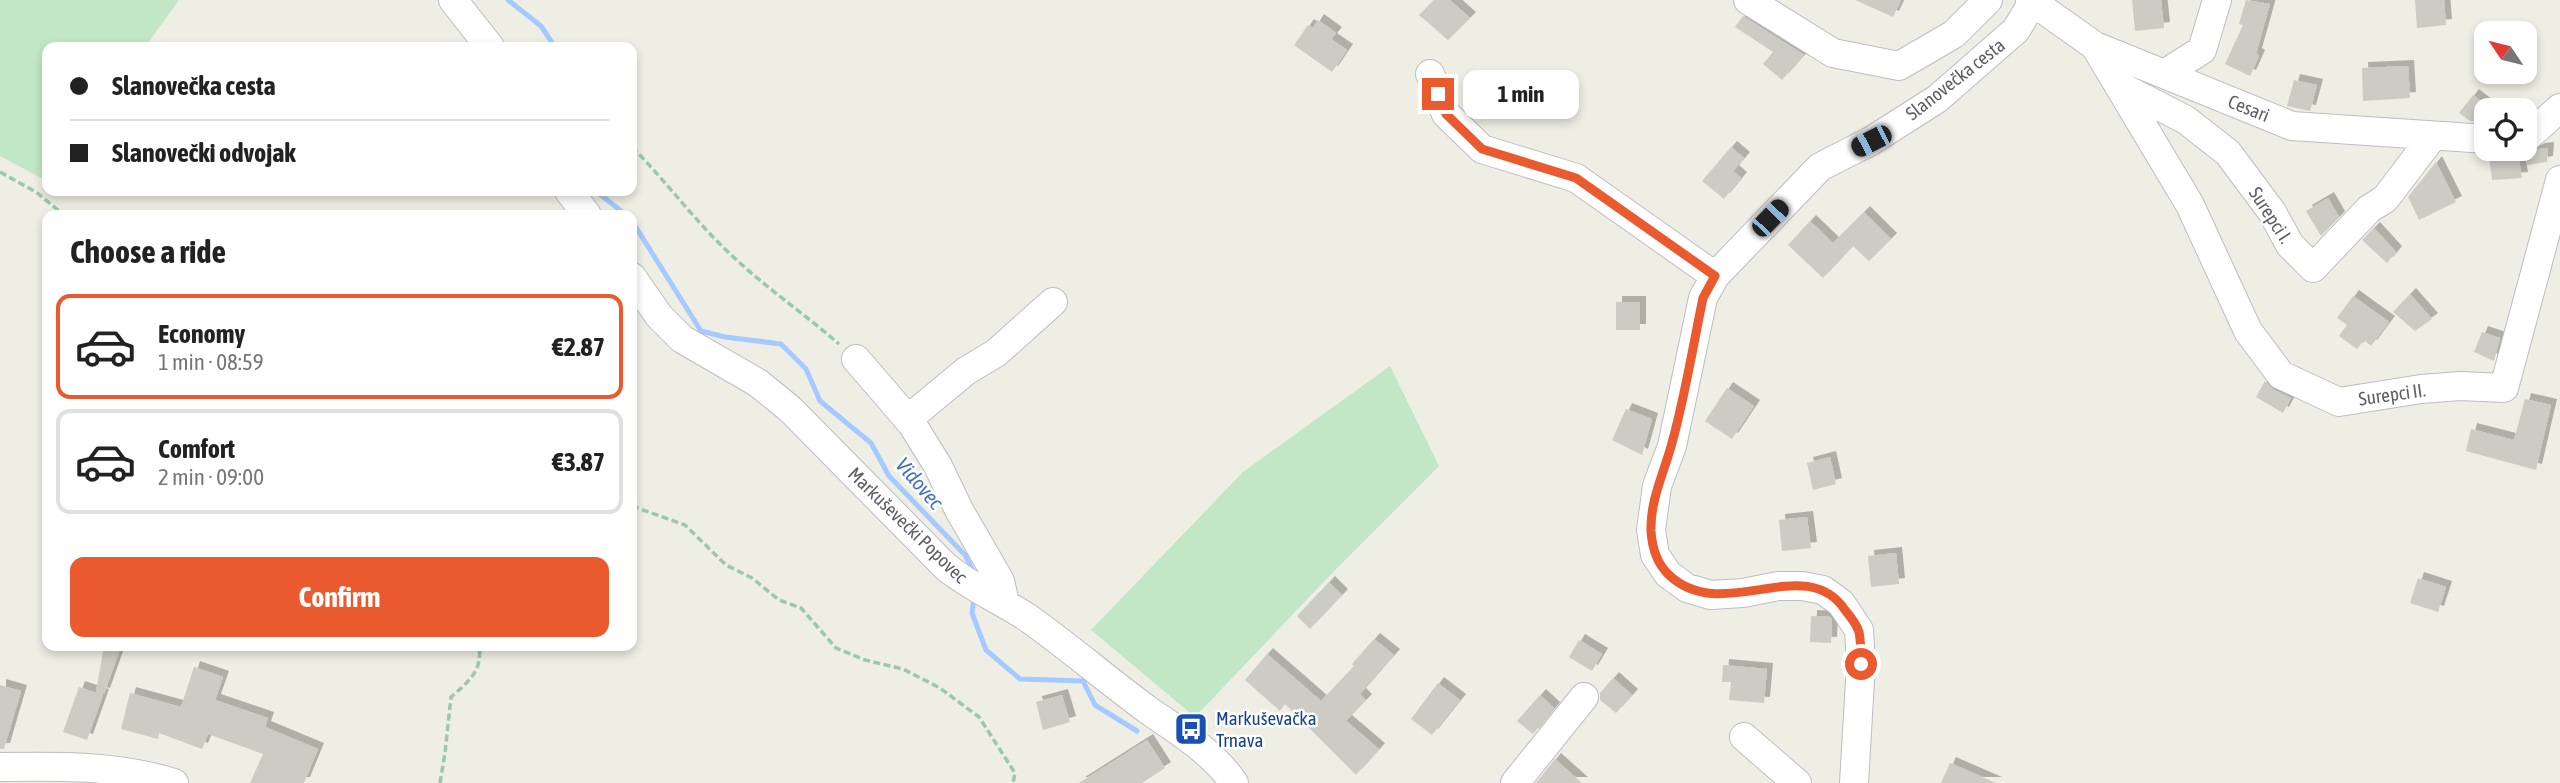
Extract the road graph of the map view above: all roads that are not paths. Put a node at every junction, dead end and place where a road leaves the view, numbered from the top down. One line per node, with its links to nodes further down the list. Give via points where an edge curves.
1 (453, 0): 6 (street)
2 (1748, 0): 3 (street, via 1833,53 1899,66 1954,34)
3 (1988, 0)
4 (2217, 0): 9 (street, via 2202,50)
5 (2033, 1): 7 (street, Cesari); 16 (street, Slanovečka cesta, via 2016,30 1937,99 1821,167)
6 (486, 42)
7 (2095, 46): 9 (street, Cesari); 10 (street, Surepci II.)
8 (1430, 74): 16 (street, via 1446,114 1482,149 1576,178)
9 (2164, 74): 13 (street, Cesari, via 2292,126)
10 (2118, 85): 13 (street, Surepci I., via 2186,120 2228,153 2272,212 2290,246 2313,268 2385,198); 15 (street, Surepci II., via 2190,205 2248,331 2281,374 2339,402 2434,388 2504,388)
11 (2560, 108): 12 (street)
12 (2537, 128)
13 (2433, 136): 14 (street, Cesari)
14 (2474, 138)
15 (2560, 180)
16 (1715, 276): 29 (street, Slanovečka cesta, via 1703,298 1672,446 1657,486 1651,530 1655,555 1668,574 1687,588 1711,595 1802,586 1823,590 1841,603 1859,631 1860,642)
17 (637, 283): 21 (street, Markuševečki Popovec, via 682,340 758,383 790,409 946,567)
18 (1053, 302): 20 (street, via 996,353 966,371)
19 (856, 359): 20 (street)
20 (908, 419): 21 (street, via 1000,581)
21 (989, 596): 26 (street, Markuševečki Popovec, via 1070,649 1196,745)
22 (1584, 696): 27 (street)
23 (1744, 737): 28 (street)
24 (0, 767): 25 (street, via 127,771)
25 (174, 783)
26 (1234, 783)
27 (1515, 783)
28 (1797, 783)
29 (1854, 783)

